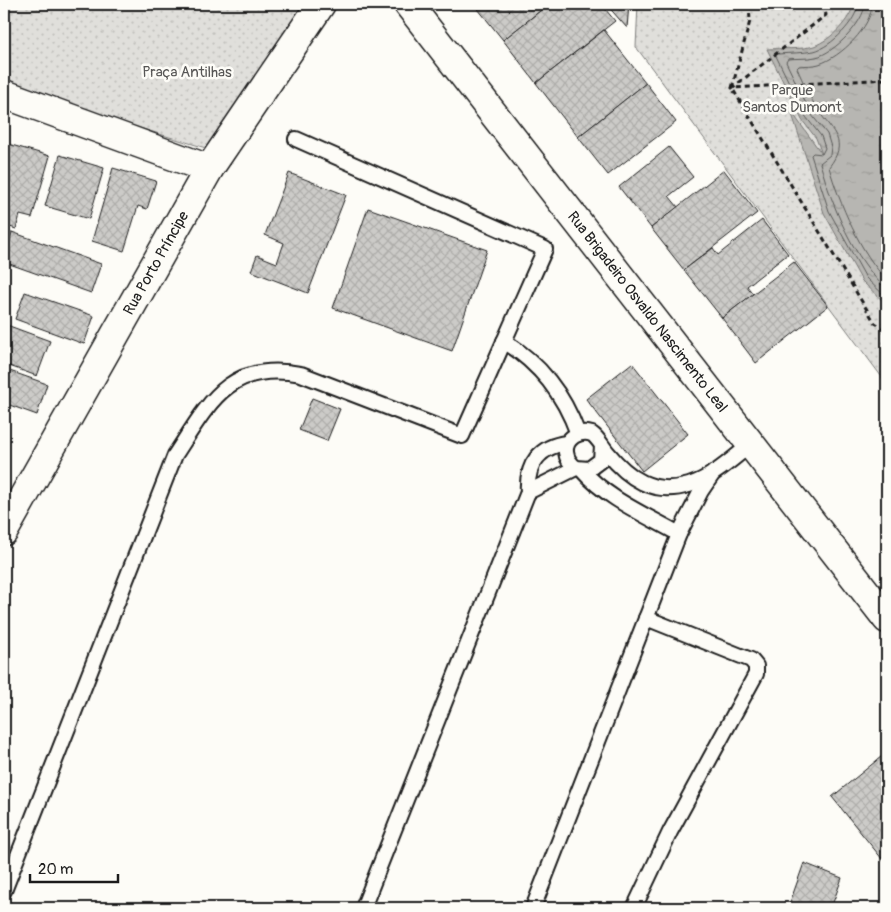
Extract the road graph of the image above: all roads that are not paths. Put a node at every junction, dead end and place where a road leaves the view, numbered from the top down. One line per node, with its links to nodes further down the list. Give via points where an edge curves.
1 (321, 4): 5 (street, Rua Porto Príncipe)
2 (408, 4): 8 (street, Rua Brigadeiro Osvaldo Nascimento Leal)
3 (4, 94): 5 (street)
4 (296, 139): 6 (lane, via 546,249)
5 (210, 169): 13 (street, Rua Porto Príncipe)
6 (504, 341): 7 (lane, via 538,366 551,381 571,415); 18 (lane, via 462,436 286,371 245,377 222,389 210,402 175,455)
7 (573, 438): 9 (lane, via 592,435); 10 (lane, via 566,457); 12 (lane, via 545,449 536,457 530,467)
8 (750, 445): 11 (lane); 17 (street, Rua Brigadeiro Osvaldo Nascimento Leal)
9 (602, 446): 10 (lane, via 601,460 596,466); 11 (lane, via 622,471 633,479 659,488 687,486)
10 (579, 469): 12 (lane); 15 (lane, via 609,495)
11 (714, 472): 15 (lane)
12 (528, 492): 19 (lane)
13 (13, 499): 14 (street, Rua Porto Príncipe)
14 (4, 531)
15 (679, 534): 16 (lane)
16 (646, 618): 20 (lane); 21 (lane, via 751,660 756,666 756,674 670,832)
17 (887, 619)
18 (4, 891)
19 (363, 908)
20 (533, 908)
21 (634, 908)

